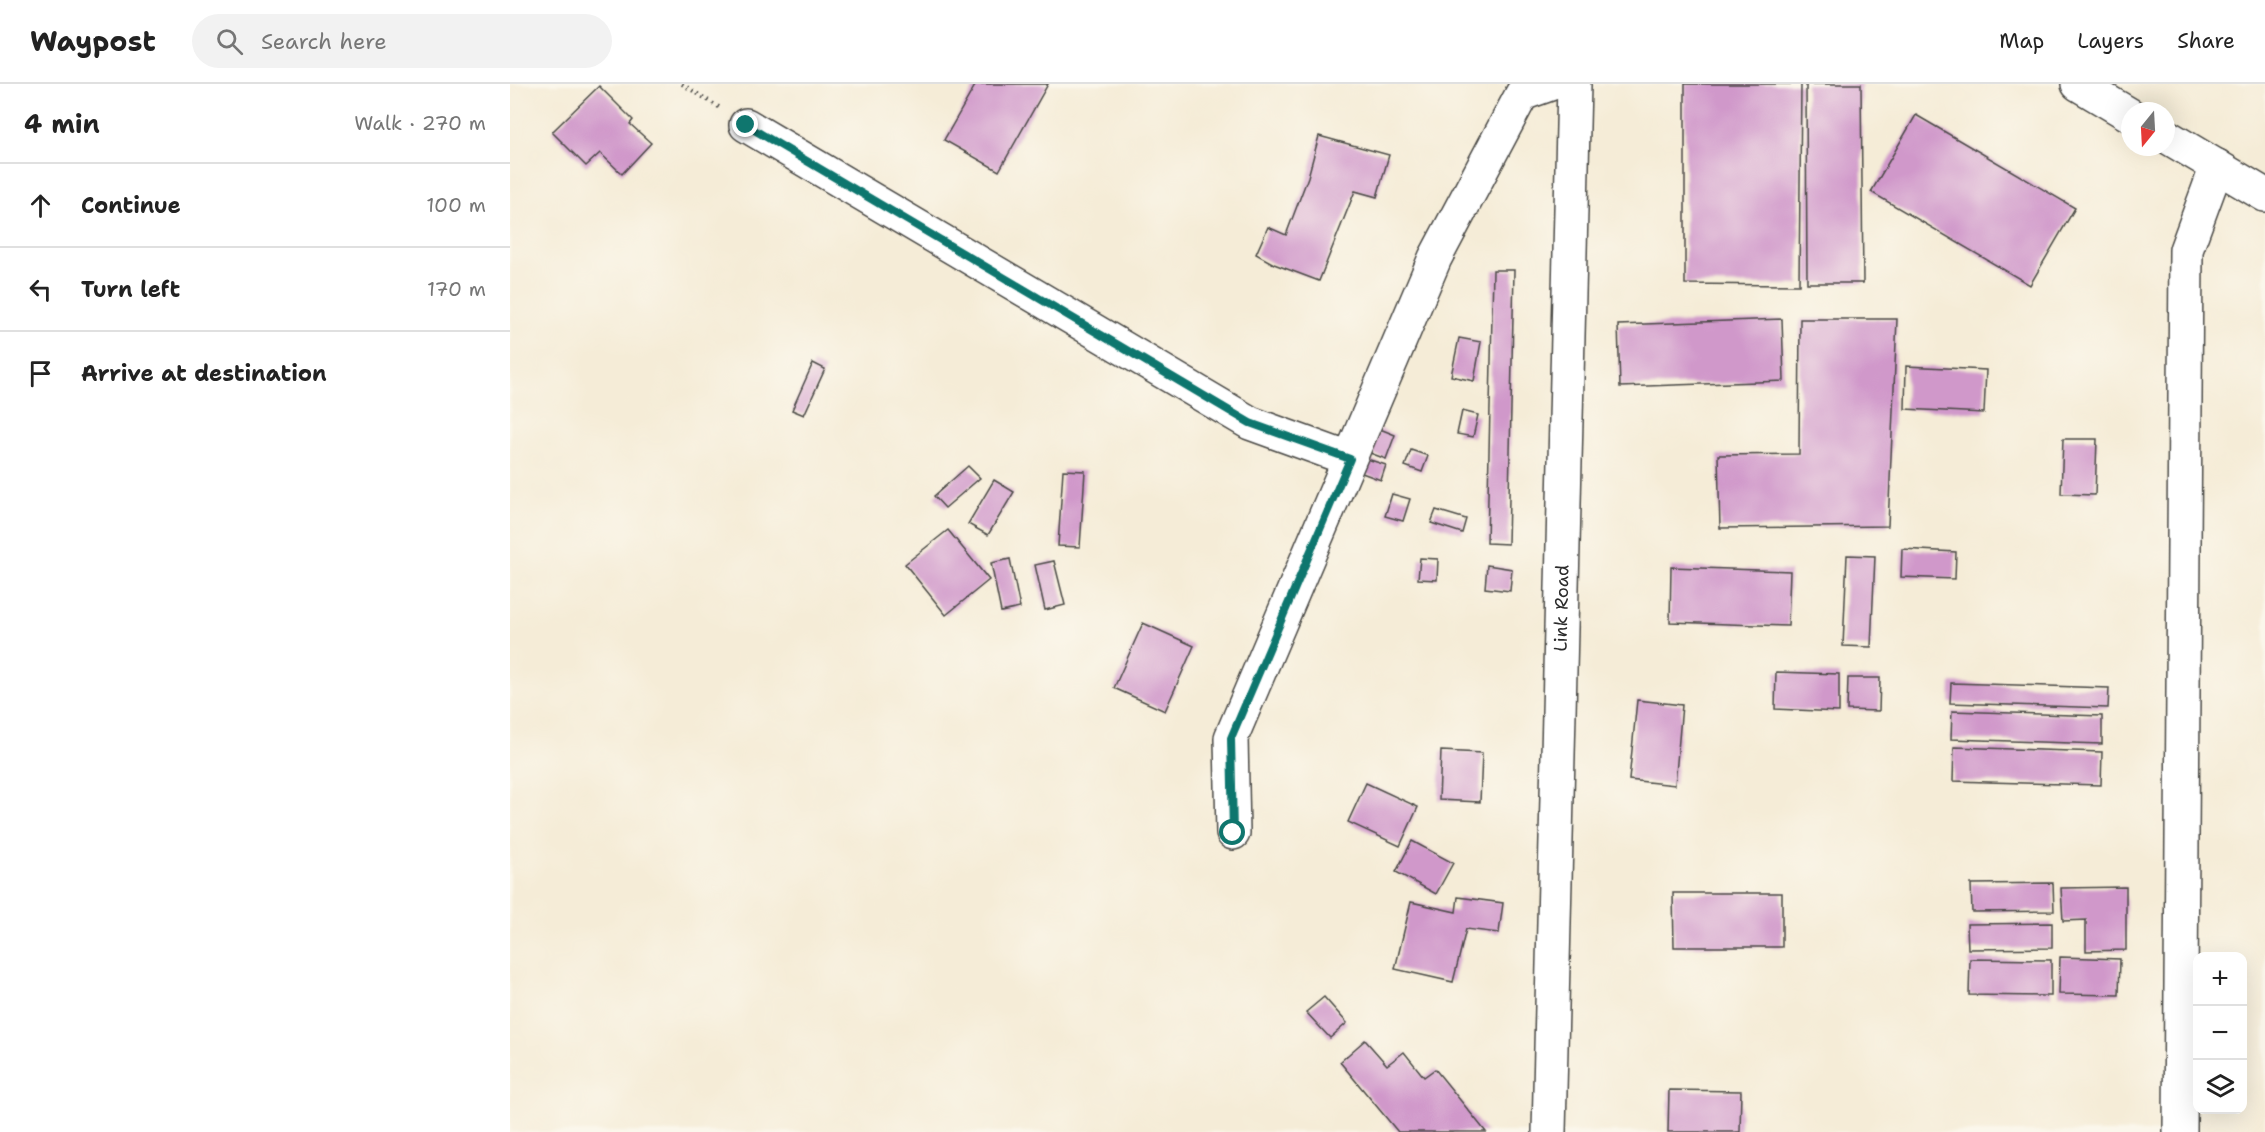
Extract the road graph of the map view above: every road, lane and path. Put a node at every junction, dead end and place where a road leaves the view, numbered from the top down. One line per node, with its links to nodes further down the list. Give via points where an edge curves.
1 (682, 84): 6 (path)
2 (1550, 84): 10 (street, via 1522,94 1516,104 1435,258)
3 (1574, 84): 12 (street, Link Road)
4 (2078, 84): 5 (street)
5 (2121, 110)
6 (746, 125): 10 (street, via 1250,423)
7 (2175, 141): 8 (street)
8 (2217, 166): 9 (street); 13 (street, via 2186,250)
9 (2265, 195)
10 (1350, 459): 11 (street, via 1231,738)
11 (1233, 833)
12 (1549, 1132)
13 (2180, 1132)

